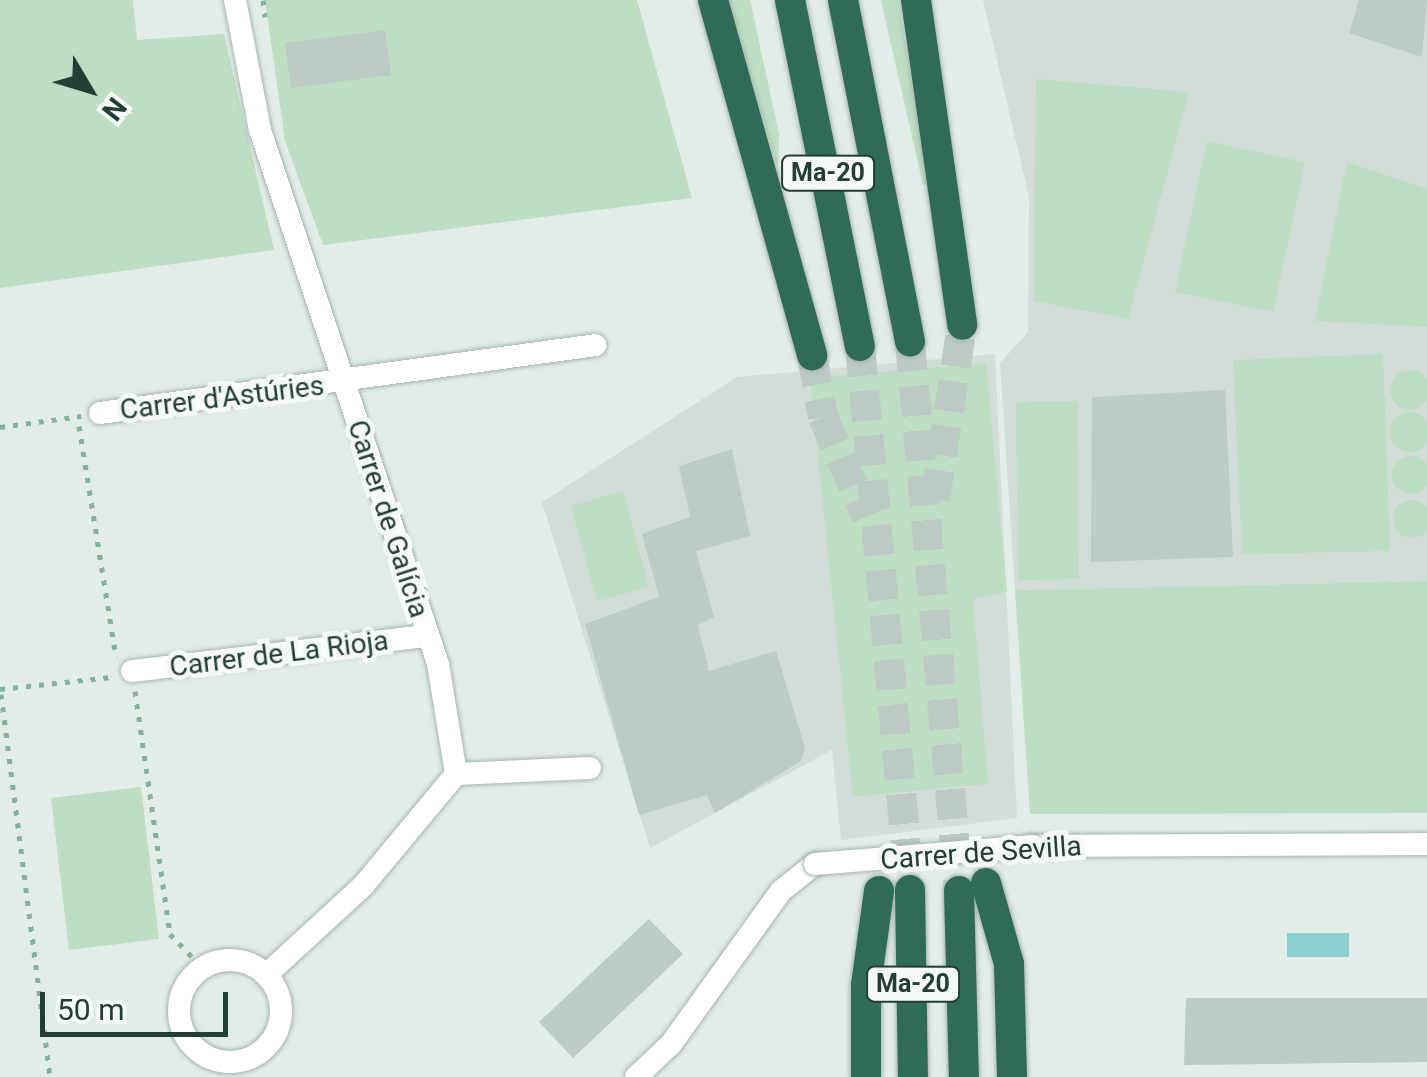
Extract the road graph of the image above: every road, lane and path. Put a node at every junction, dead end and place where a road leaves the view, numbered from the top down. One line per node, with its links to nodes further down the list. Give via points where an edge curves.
1 (236, 0): 11 (street, Carrer de Galícia, via 260,130)
2 (713, 0): 10 (highway)
3 (790, 0): 9 (highway, Ma-20)
4 (843, 0): 7 (highway, Ma-20)
5 (916, 0): 6 (highway)
6 (962, 324)
7 (910, 341)
8 (595, 346): 11 (street, Carrer d'Astúries)
9 (860, 346)
10 (812, 355)
11 (344, 383): 12 (street, Carrer d'Astúries); 14 (street, Carrer de Galícia)
12 (89, 414): 13 (path); 16 (path, via 118,675)
13 (0, 427)
14 (427, 636): 15 (street, Carrer de La Rioja); 18 (street, Carrer de Galícia, via 453,728)
15 (132, 671): 20 (path, via 170,934)
16 (0, 692): 22 (path)
17 (590, 768): 18 (street)
18 (456, 774): 21 (street, via 364,885)
19 (1427, 844): 23 (street, Carrer de Sevilla, bridge, via 1033,846 815,864 780,891 671,1044)
20 (203, 968): 21 (street, via 236,960); 21 (street, via 182,994 181,1027 201,1053 232,1062 263,1050 280,1022)
21 (266, 975)
22 (50, 1077)
23 (636, 1077)
24 (866, 1077): 25 (highway, Ma-20, via 866,985 894,890)
25 (913, 1077)
26 (964, 1077): 27 (highway, Ma-20, via 973,887 1009,964)
27 (1012, 1077)

